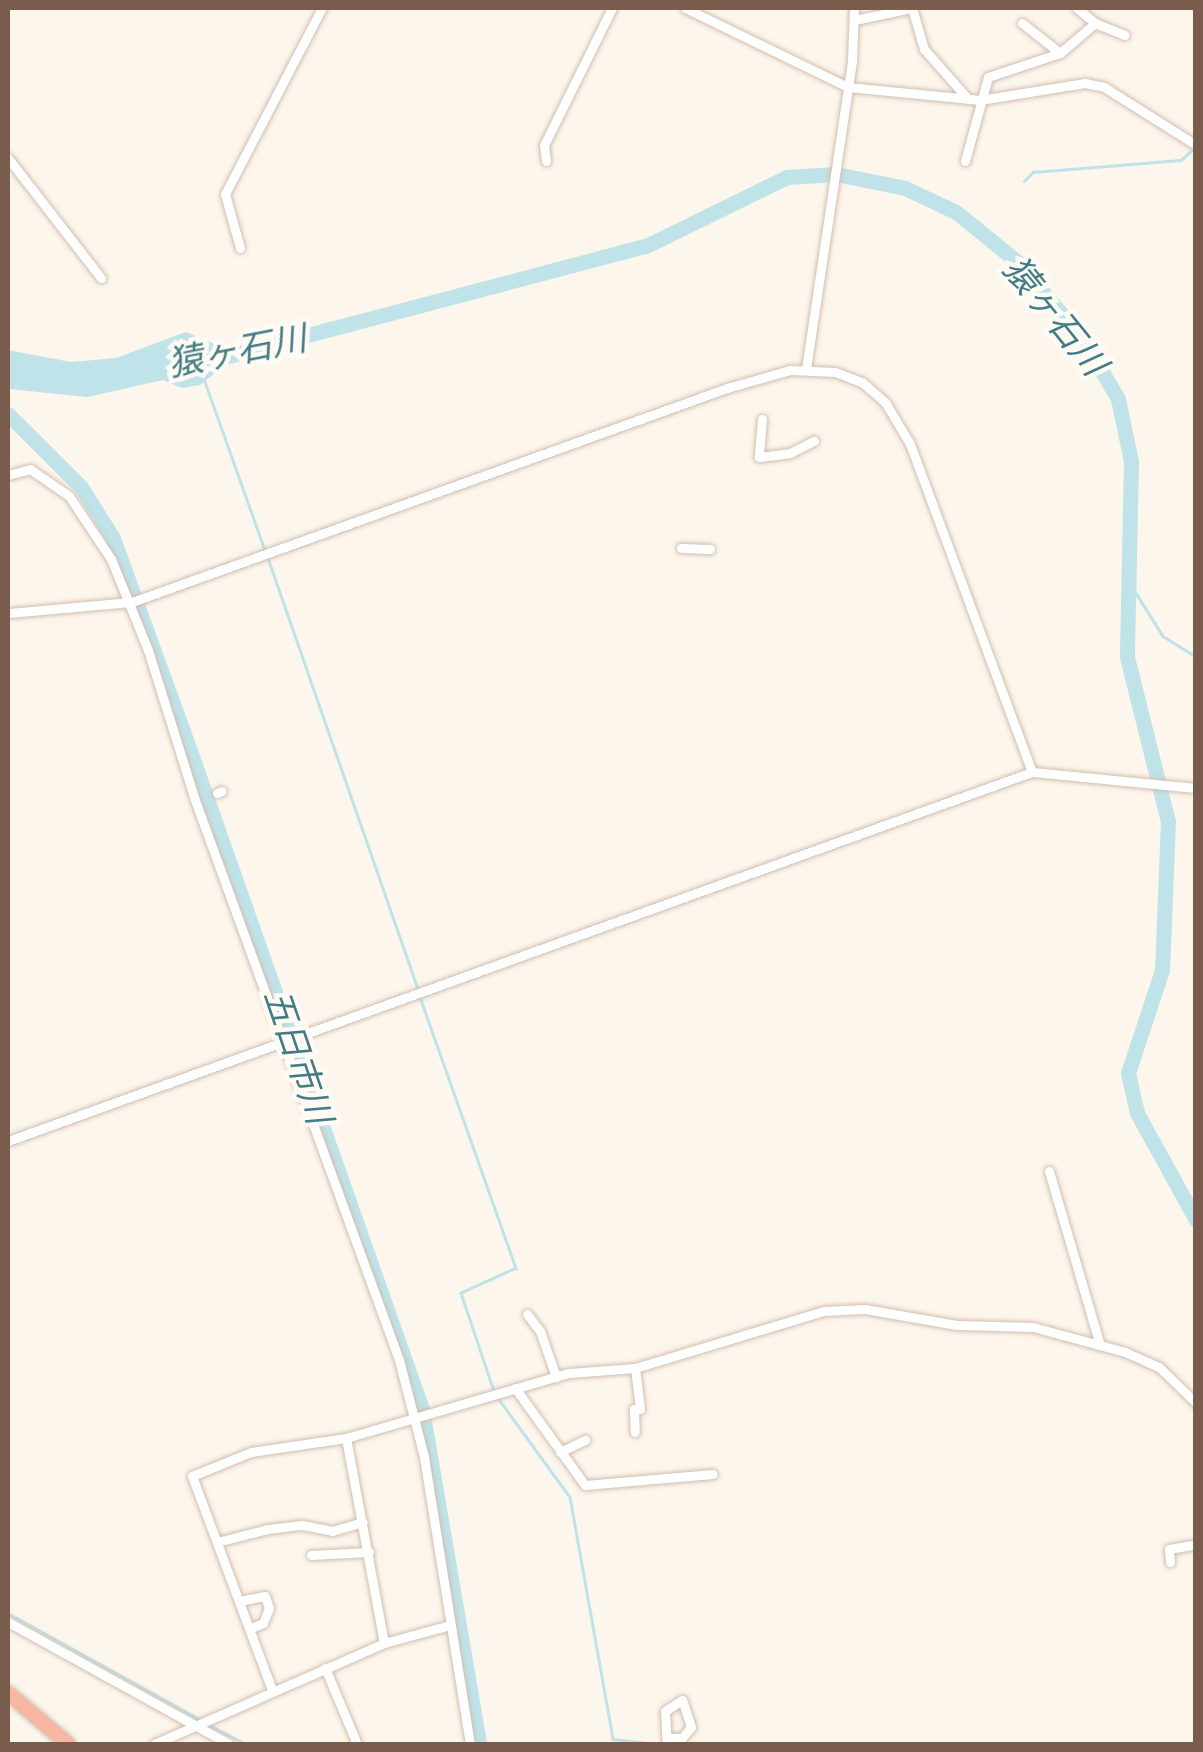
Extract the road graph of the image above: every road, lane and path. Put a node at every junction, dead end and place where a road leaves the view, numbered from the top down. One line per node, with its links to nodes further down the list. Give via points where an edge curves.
1 (322, 8): 19 (street, via 225,194)
2 (612, 8): 17 (street, via 544,146)
3 (685, 8): 12 (street)
4 (854, 8): 7 (street)
5 (912, 8): 7 (street); 13 (street, via 924,48)
6 (1077, 8): 9 (street)
7 (855, 20): 12 (street)
8 (1022, 23): 11 (street)
9 (1095, 23): 10 (street); 11 (street)
10 (1125, 35)
11 (1060, 53): 14 (street, via 988,77)
12 (848, 86): 13 (street); 21 (street)
13 (968, 99): 14 (street)
14 (980, 100): 15 (street, via 1061,84 1104,86); 18 (street)
15 (1193, 140)
16 (8, 158): 20 (street)
17 (546, 161)
18 (965, 162)
19 (240, 248)
20 (101, 278)
21 (806, 370): 27 (street, via 727,388); 29 (street, via 862,383 898,420)
22 (762, 419): 23 (street, via 759,456 790,454)
23 (814, 441)
24 (8, 475): 27 (street, via 30,469 68,496 111,559)
25 (681, 548): 26 (street)
26 (710, 549)
27 (130, 603): 28 (street); 31 (street)
28 (8, 613)
29 (1032, 772): 30 (street); 31 (street)
30 (1196, 788)
31 (283, 1042): 32 (street); 40 (street)
32 (8, 1142)
33 (1049, 1171): 35 (street)
34 (527, 1314): 37 (street, via 540,1330)
35 (1100, 1345): 36 (street, via 1034,1327 838,1310); 39 (street, via 1160,1367)
36 (635, 1368): 37 (street); 41 (street)
37 (556, 1377): 38 (street)
38 (515, 1388): 40 (street); 44 (street)
39 (1196, 1403)
40 (415, 1417): 42 (street); 54 (street)
41 (636, 1432)
42 (346, 1438): 46 (street); 47 (street, via 262,1449 192,1476)
43 (584, 1440): 44 (street)
44 (560, 1452): 45 (street, via 584,1485)
45 (713, 1474)
46 (363, 1522): 47 (street, via 332,1531 302,1525 268,1529); 49 (street)
47 (217, 1542): 52 (street)
48 (1196, 1544): 51 (street, via 1169,1548)
49 (369, 1552): 50 (street); 56 (street)
50 (310, 1555)
51 (1170, 1562)
52 (239, 1602): 55 (street); 55 (street, via 265,1596 263,1623)
53 (8, 1622): 60 (street)
54 (450, 1626): 56 (street); 65 (street)
55 (249, 1629): 58 (street)
56 (384, 1643): 57 (street)
57 (325, 1668): 58 (street); 64 (street)
58 (272, 1690): 60 (street)
59 (8, 1692): 61 (highway)
60 (192, 1725): 62 (street); 63 (street)
61 (68, 1744)
62 (154, 1744)
63 (229, 1744)
64 (358, 1744)
65 (470, 1744)

